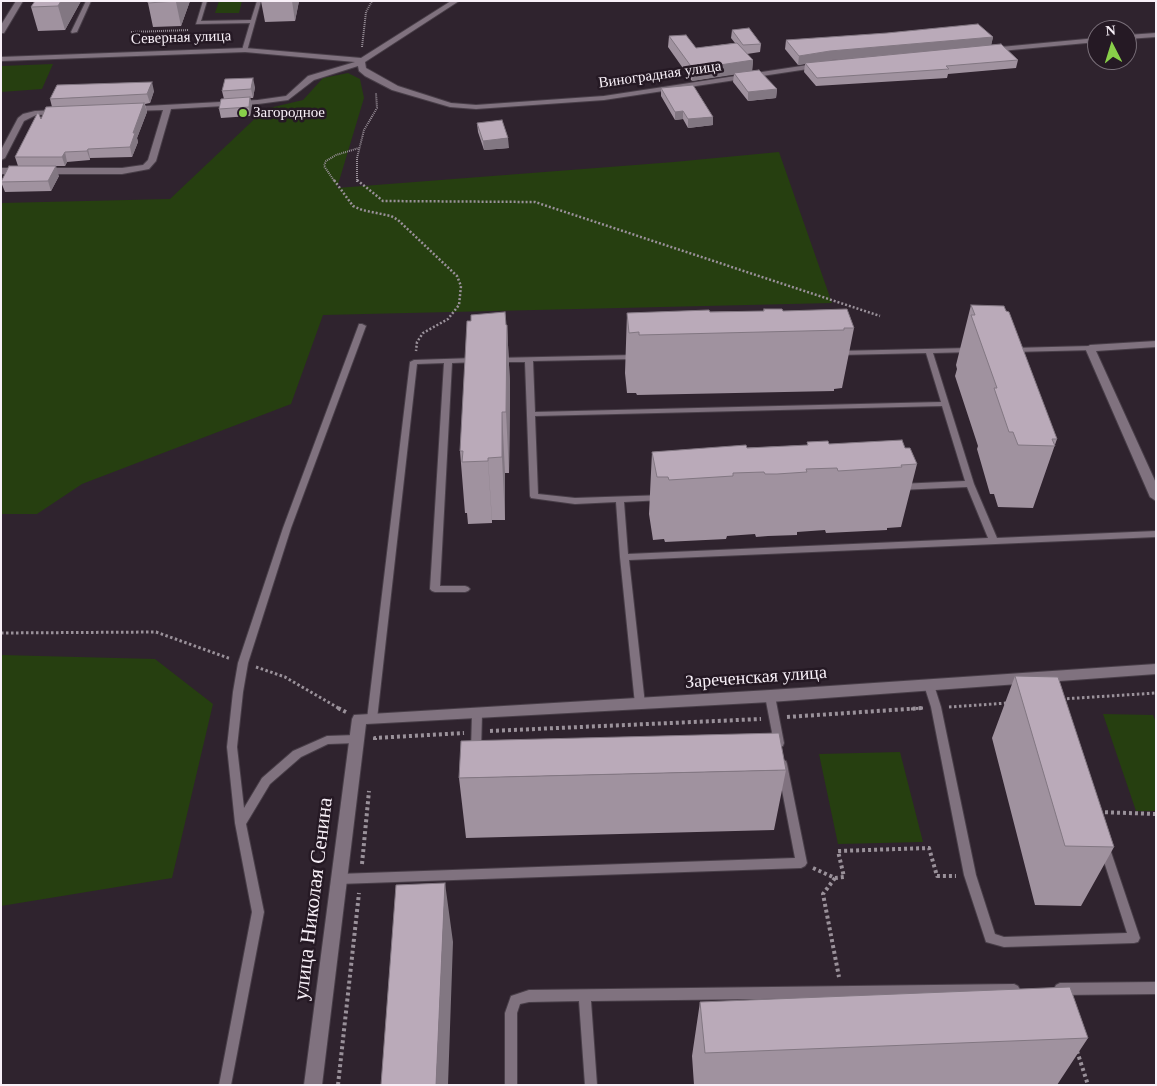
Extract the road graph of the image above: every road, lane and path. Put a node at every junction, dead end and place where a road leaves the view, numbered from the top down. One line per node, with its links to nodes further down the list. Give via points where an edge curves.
1 (20, 1): 9 (street)
2 (89, 1): 10 (lane)
3 (205, 1): 7 (lane, via 198,23)
4 (259, 1): 7 (lane)
5 (372, 1): 18 (path, via 366,12)
6 (456, 1): 18 (street)
7 (254, 21): 15 (lane)
8 (197, 30): 11 (path)
9 (1, 31)
10 (74, 32)
11 (131, 32)
12 (1156, 35): 13 (street)
13 (1137, 36)
14 (1087, 41): 16 (street)
15 (245, 50): 17 (street, Северная улица); 18 (street, Северная улица)
16 (978, 51)
17 (1, 59)
18 (361, 60): 20 (street, via 362,69); 21 (street, via 353,66 311,78 295,94 281,100)
19 (829, 64): 20 (street, Виноградная улица, via 604,98 476,107 450,105 395,88)
20 (368, 74): 24 (path, via 368,82 376,92 377,108 364,130)
21 (168, 107): 22 (street); 26 (street, via 152,161 146,167 113,171)
22 (123, 109)
23 (69, 112): 25 (street, via 26,116)
24 (360, 148): 27 (path, via 357,182 383,201 535,202); 40 (path, via 336,155 324,166 353,206 398,220 457,276 461,286 459,305 448,318 423,333 417,342)
25 (1, 158)
26 (1, 171)
27 (880, 316)
28 (362, 326): 53 (lane, via 287,528)
29 (1156, 344): 30 (street)
30 (1090, 348): 32 (lane); 46 (street)
31 (977, 350): 33 (lane)
32 (1005, 350)
33 (929, 351): 34 (lane); 41 (lane)
34 (832, 353)
35 (646, 357): 36 (lane)
36 (529, 359): 38 (lane); 42 (lane)
37 (484, 360): 39 (lane)
38 (493, 360)
39 (448, 361): 40 (lane); 51 (lane, via 435,589)
40 (414, 362): 65 (lane)
41 (946, 404): 42 (lane); 43 (lane)
42 (532, 414): 47 (lane, via 534,496 575,501)
43 (970, 484): 44 (lane); 49 (lane)
44 (892, 487)
45 (669, 497): 47 (lane)
46 (1156, 497)
47 (620, 499): 50 (lane)
48 (1156, 534): 49 (lane)
49 (994, 541): 50 (lane)
50 (624, 557): 61 (lane)
51 (464, 589)
52 (1, 633): 53 (path, via 156,632)
53 (243, 663): 65 (path, via 285,678); 73 (lane, via 232,747)
54 (1156, 669): 55 (street, Зареченская улица)
55 (1048, 677): 56 (street, Зареченская улица); 59 (lane)
56 (929, 685): 58 (street, Зареченская улица); 62 (lane)
57 (1156, 693): 59 (path)
58 (770, 696): 61 (street, Зареченская улица); 64 (lane)
59 (1057, 700)
60 (1011, 702): 62 (path)
61 (640, 704): 63 (street, Зареченская улица)
62 (936, 708): 64 (path); 75 (lane)
63 (477, 714): 65 (street, Зареченская улица); 66 (lane)
64 (774, 718): 66 (path); 74 (lane, via 775,751)
65 (366, 719): 67 (street, улица Николая Сенина)
66 (477, 732): 68 (path, via 375,738); 69 (lane, via 476,760)
67 (356, 739): 73 (lane, via 327,740 297,754 266,781); 78 (street, улица Николая Сенина)
68 (374, 747)
69 (486, 759)
70 (370, 784): 76 (path)
71 (1093, 812): 72 (path); 75 (lane, via 1134,938 1004,942 990,938)
72 (1156, 814)
73 (240, 822): 85 (lane, via 258,912)
74 (801, 863): 76 (lane); 77 (path)
75 (970, 875): 77 (path, via 937,876 929,848 838,851 844,877)
76 (360, 878): 78 (lane); 87 (path)
77 (835, 878): 82 (path, via 823,894)
78 (338, 879): 86 (street, улица Николая Сенина)
79 (1156, 988): 81 (lane)
80 (1027, 989): 82 (lane)
81 (1047, 989)
82 (842, 992): 83 (lane)
83 (585, 995): 88 (lane, via 529,996 515,1000 511,1014); 89 (lane)
84 (1074, 1041): 90 (path)
85 (225, 1085)
86 (313, 1085)
87 (338, 1085)
88 (511, 1085)
89 (591, 1085)
90 (1088, 1085)

